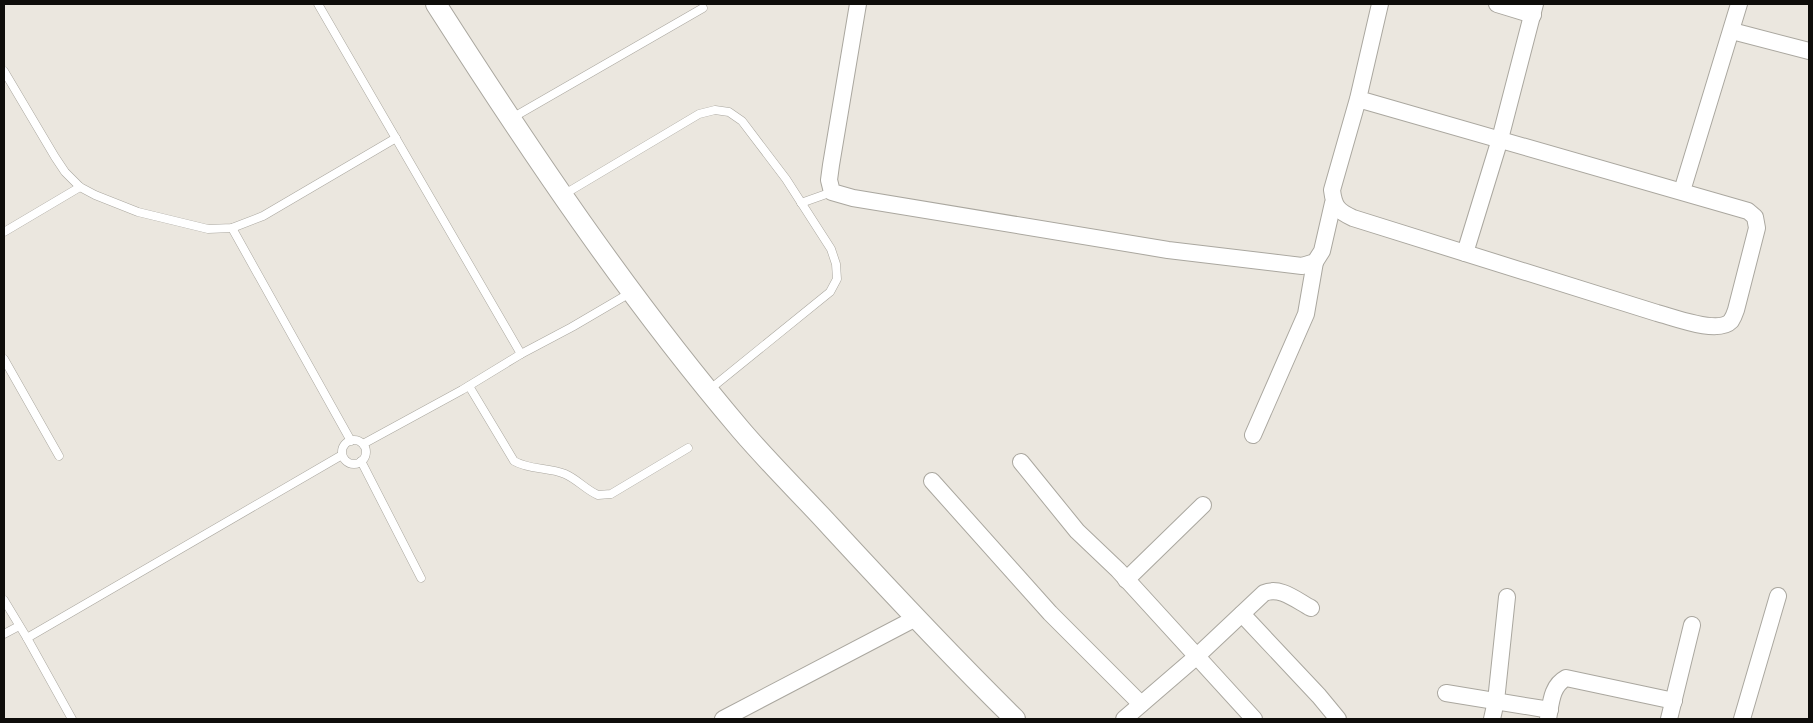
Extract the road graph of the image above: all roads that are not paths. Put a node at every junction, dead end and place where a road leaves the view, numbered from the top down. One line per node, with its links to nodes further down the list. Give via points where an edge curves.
1 (318, 4): 14 (lane)
2 (436, 4): 13 (street)
3 (858, 4): 18 (street, via 831,165)
4 (1380, 4): 12 (street)
5 (1497, 4): 8 (street)
6 (1739, 4): 9 (street)
7 (703, 8): 13 (lane)
8 (1534, 9): 15 (street)
9 (1732, 31): 10 (street); 17 (street)
10 (1809, 51)
11 (4, 71): 16 (lane, via 55,157)
12 (1358, 99): 15 (street); 20 (street, via 1332,190)
13 (511, 119): 19 (street)
14 (396, 138): 22 (lane, via 263,216); 27 (lane)
15 (1500, 139): 17 (street); 24 (street)
16 (80, 187): 22 (lane, via 115,204 187,225 208,229); 23 (lane)
17 (1682, 191): 24 (street, via 1737,206 1755,217 1755,242 1736,310 1731,320 1722,326 1704,326 1657,313)
18 (832, 192): 21 (lane); 25 (street, via 1168,250 1302,266)
19 (563, 196): 21 (lane, via 699,114 715,110 729,112 742,121); 26 (street)
20 (1333, 203): 24 (street, via 1353,218); 25 (street, via 1322,251)
21 (801, 204): 30 (lane, via 830,249 837,279 830,292)
22 (232, 228): 32 (lane)
23 (4, 232)
24 (1465, 253)
25 (1315, 262): 31 (street, via 1306,314)
26 (632, 292): 27 (lane); 30 (street)
27 (521, 354): 29 (lane)
28 (4, 359): 36 (lane)
29 (469, 386): 33 (lane); 34 (lane, via 514,461 527,467 568,475 598,495 611,494)
30 (709, 390): 48 (street, via 768,460)
31 (1253, 435)
32 (351, 440): 33 (lane); 35 (lane, via 344,446)
33 (363, 444): 37 (lane, via 366,453)
34 (688, 448)
35 (342, 455): 37 (lane, via 352,464); 52 (lane)
36 (58, 456)
37 (361, 461): 41 (lane)
38 (1021, 462): 42 (street, via 1078,531)
39 (932, 481): 57 (street, via 1050,613)
40 (1203, 505): 42 (street)
41 (421, 578)
42 (1126, 580): 53 (street)
43 (1778, 596): 67 (street)
44 (1506, 597): 55 (street)
45 (4, 600): 50 (lane)
46 (1311, 608): 47 (street, via 1274,590 1264,593)
47 (1242, 614): 53 (street); 64 (street)
48 (916, 618): 60 (street); 61 (street)
49 (1692, 625): 56 (street)
50 (19, 626): 51 (lane); 52 (lane)
51 (4, 634)
52 (27, 638): 59 (lane)
53 (1196, 657): 57 (street); 63 (street)
54 (1446, 693): 55 (street)
55 (1496, 701): 58 (street); 65 (street)
56 (1674, 701): 58 (street, via 1566,678 1555,688); 66 (street)
57 (1141, 704): 62 (street)
58 (1549, 715)
59 (72, 719)
60 (723, 719)
61 (1015, 719)
62 (1124, 719)
63 (1254, 719)
64 (1338, 719)
65 (1492, 719)
66 (1669, 719)
67 (1742, 719)

